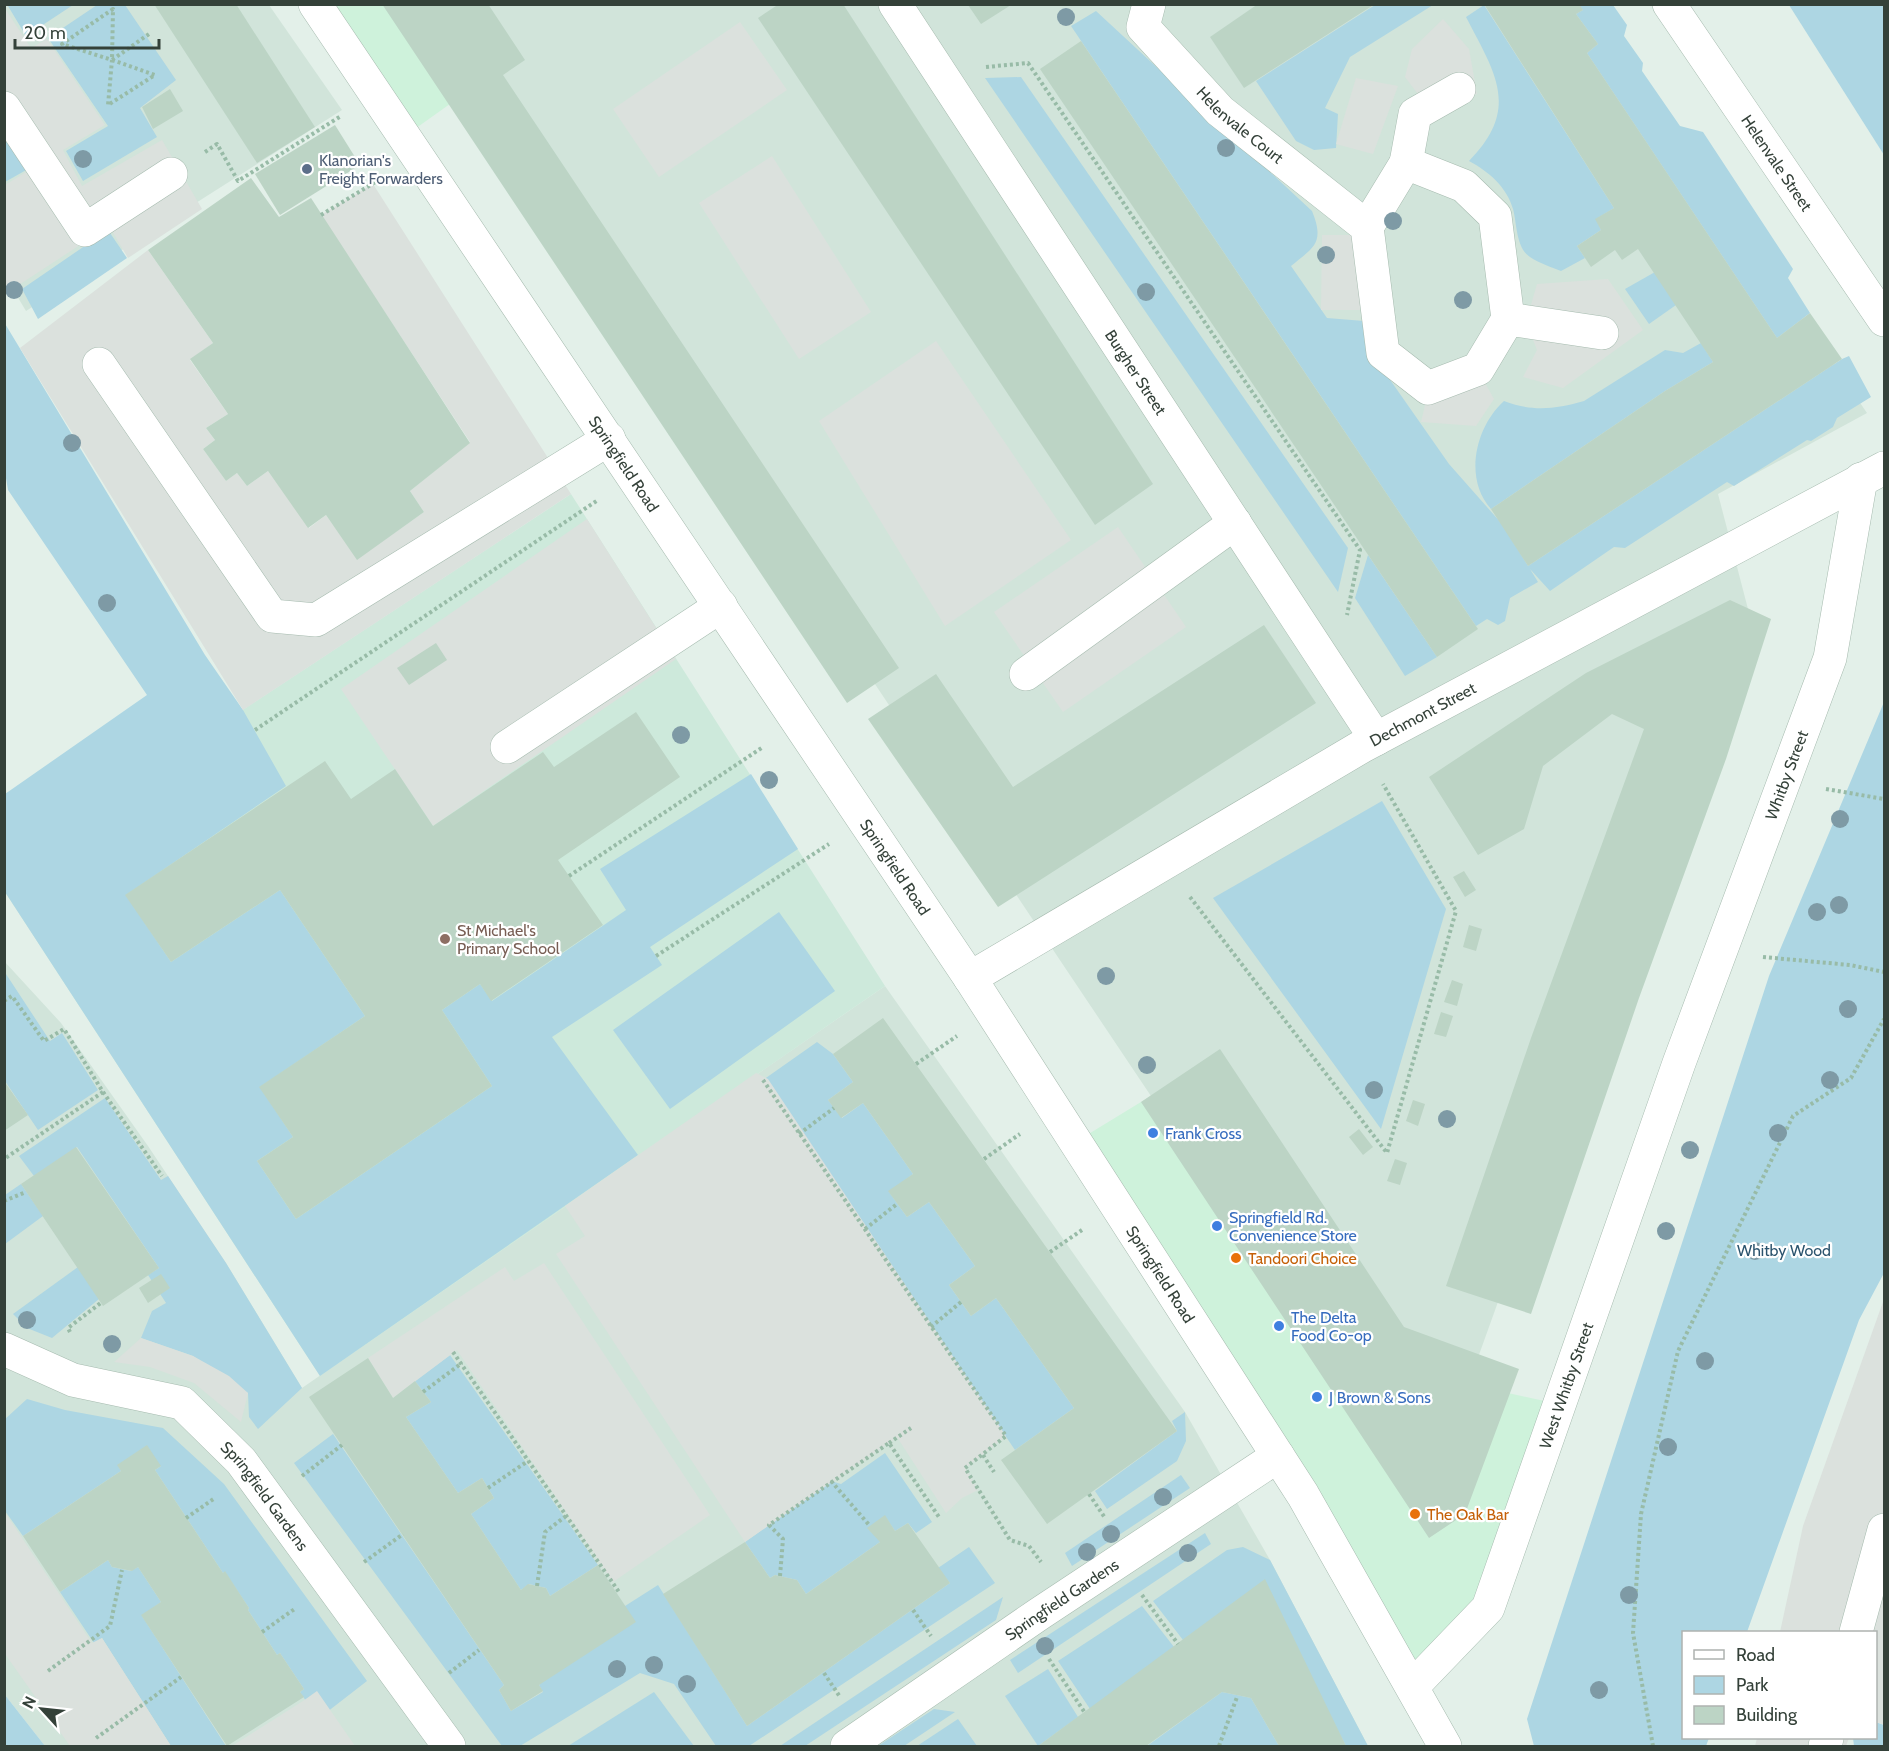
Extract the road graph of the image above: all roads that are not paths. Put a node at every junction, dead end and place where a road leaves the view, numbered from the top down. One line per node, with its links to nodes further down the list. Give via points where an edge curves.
1 (315, 4): 14 (street, Springfield Road)
2 (895, 4): 16 (street, Burgher Street)
3 (1149, 4): 9 (street, Helenvale Court, via 1143,27 1220,111)
4 (1669, 4): 11 (street, Helenvale Street)
5 (1459, 89): 7 (street, via 1415,114)
6 (4, 108): 8 (street, via 85,230)
7 (1406, 164): 9 (street); 10 (street, via 1464,186 1495,216)
8 (171, 174)
9 (1366, 227): 10 (street, via 1383,353 1428,388 1478,369)
10 (1508, 319): 12 (street)
11 (1884, 320)
12 (1602, 333)
13 (99, 363): 14 (street, via 272,616 316,620)
14 (609, 439): 17 (street, Springfield Road)
15 (1873, 474): 19 (street, Dechmont Street); 22 (street, Whitby Street, via 1830,658)
16 (1235, 523): 18 (street); 19 (street, Burgher Street, via 1334,675)
17 (721, 606): 20 (street); 21 (street, Springfield Road)
18 (1026, 674)
19 (1369, 743): 21 (street, Dechmont Street)
20 (507, 747)
21 (970, 978): 24 (street, Springfield Road)
22 (1679, 1063): 27 (street, West Whitby Street, via 1488,1608)
23 (4, 1348): 28 (street, Springfield Gardens, via 73,1380 182,1403 241,1461)
24 (1278, 1456): 27 (street, Springfield Road); 29 (street, Springfield Gardens)
25 (1884, 1530): 26 (street)
26 (1856, 1631)
27 (1413, 1686): 30 (street, Springfield Road)
28 (448, 1746)
29 (848, 1746)
30 (1446, 1746)

